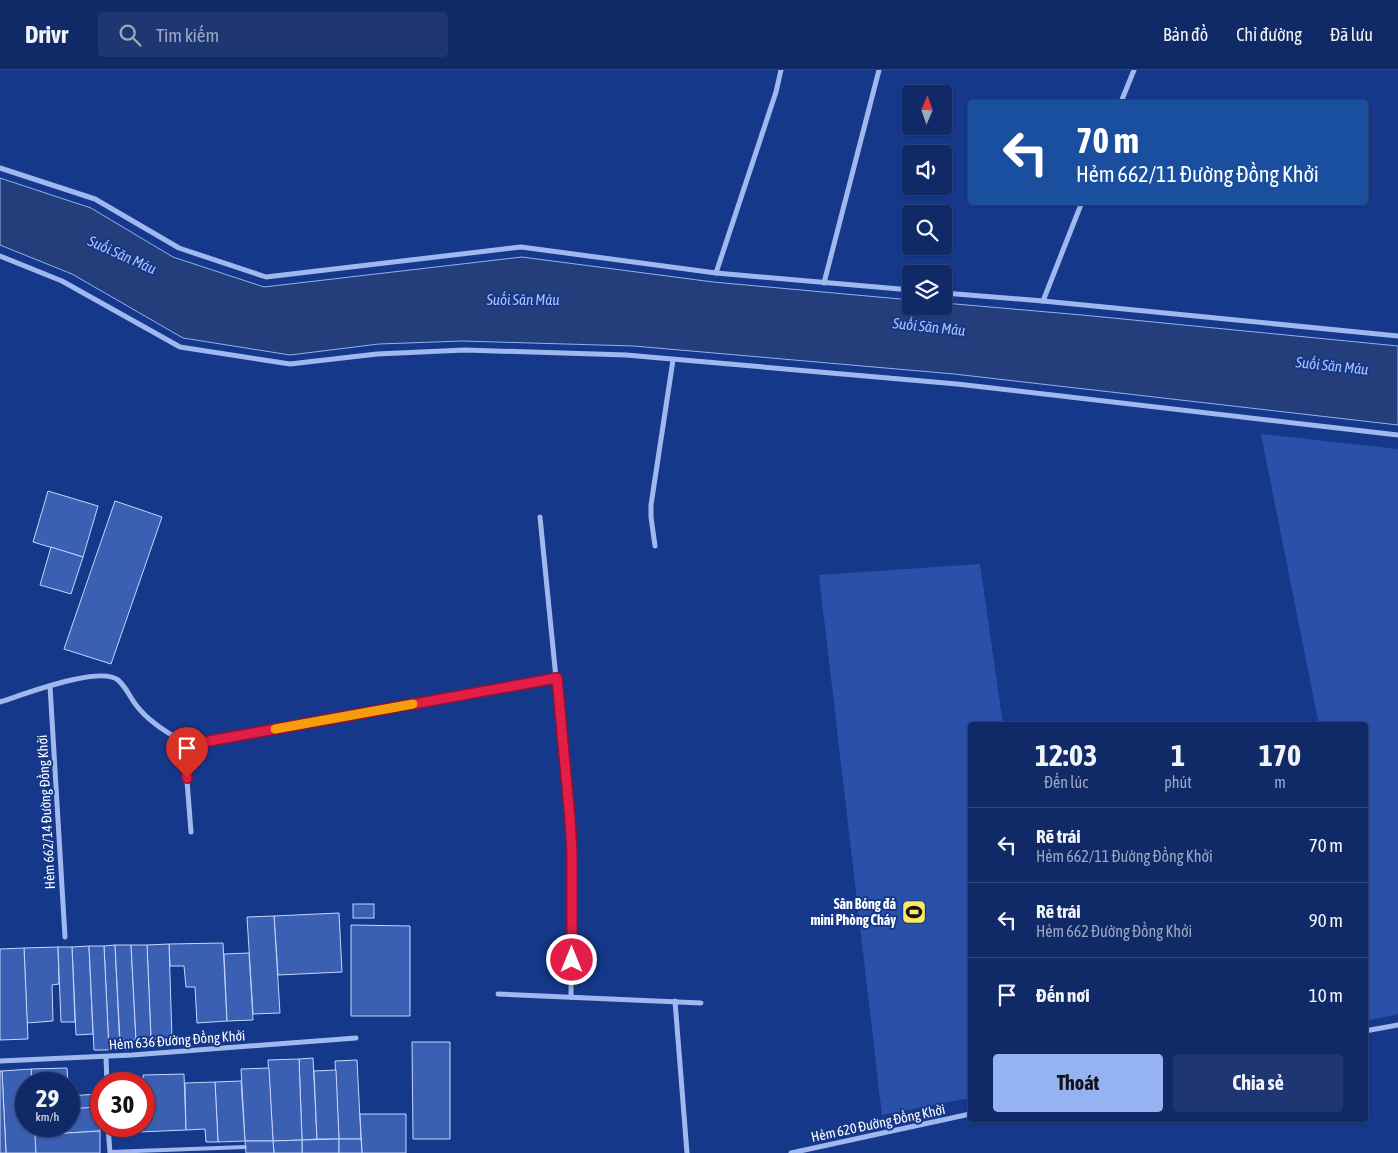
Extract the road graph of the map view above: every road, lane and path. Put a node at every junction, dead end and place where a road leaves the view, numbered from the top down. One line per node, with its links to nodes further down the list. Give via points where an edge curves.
1 (780, 70): 8 (street, via 776,92)
2 (879, 70): 9 (street)
3 (1134, 70): 4 (street)
4 (1122, 100)
5 (0, 168): 8 (street, via 95,200 179,248 266,277 521,247)
6 (1081, 205): 12 (street)
7 (0, 256): 14 (street, via 62,280 180,347 290,364 377,354 465,350 626,355)
8 (716, 273): 9 (street)
9 (824, 283): 10 (street)
10 (902, 289)
11 (952, 294): 12 (street)
12 (1043, 301): 13 (street)
13 (1398, 336)
14 (674, 360): 15 (street, via 957,384); 17 (street, via 651,505)
15 (1398, 435)
16 (540, 518): 18 (street)
17 (655, 546)
18 (557, 678): 21 (street, via 209,741); 25 (street, via 572,853)
19 (50, 686): 20 (street); 21 (street, via 99,675 117,679 148,717); 23 (street, Hẻm 662/14 Đường Đồng Khởi)
20 (0, 702)
21 (184, 742): 22 (street)
22 (191, 832)
23 (65, 937)
24 (498, 994): 25 (street)
25 (571, 997): 26 (street)
26 (675, 1001): 27 (street); 38 (street)
27 (701, 1003)
28 (1398, 1024): 29 (street)
29 (1368, 1030)
30 (356, 1038): 31 (street, Hẻm 636 Đường Đồng Khởi)
31 (106, 1057): 32 (street, Hẻm 636 Đường Đồng Khởi); 33 (street)
32 (0, 1062)
33 (107, 1072)
34 (968, 1114): 39 (street, Hẻm 620 Đường Đồng Khởi)
35 (109, 1137): 37 (street)
36 (245, 1147): 37 (lane)
37 (110, 1152)
38 (687, 1153)
39 (791, 1153)

